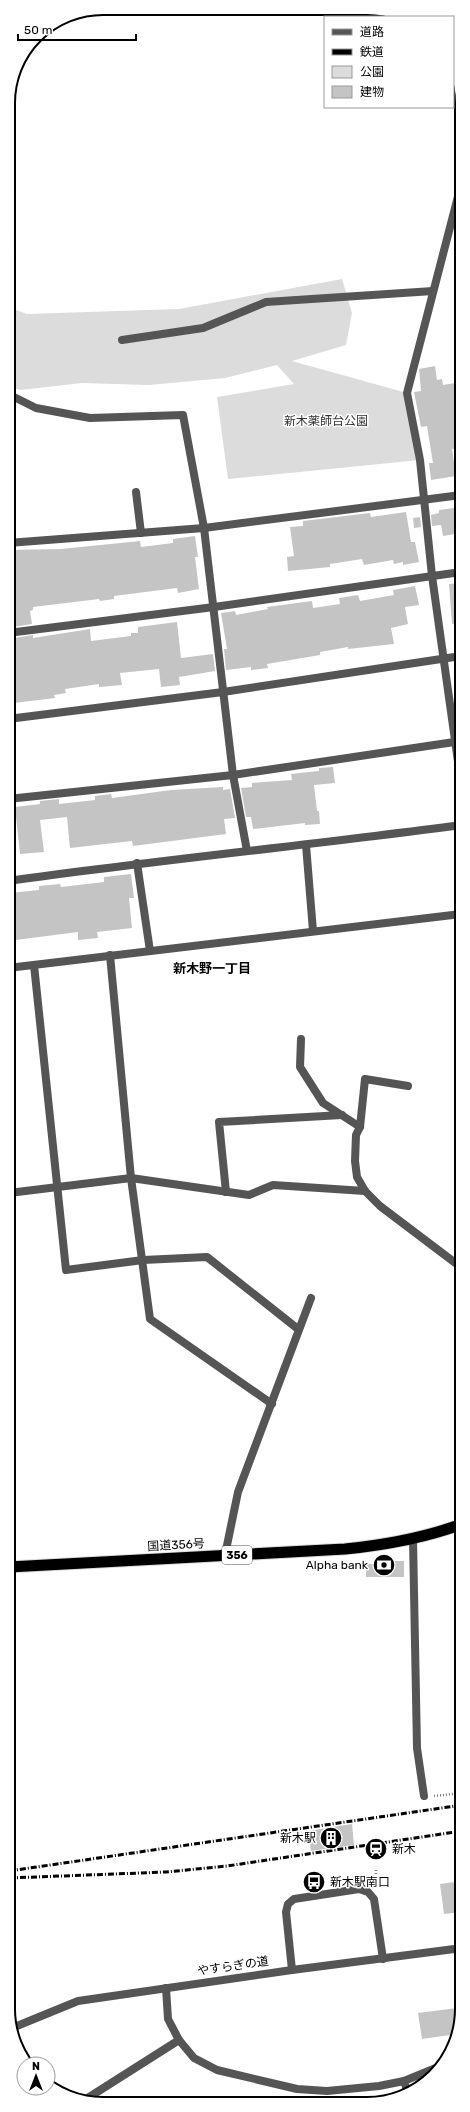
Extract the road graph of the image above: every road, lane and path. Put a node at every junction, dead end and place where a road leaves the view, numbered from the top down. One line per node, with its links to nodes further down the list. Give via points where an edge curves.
1 (455, 208): 2 (street)
2 (433, 291): 3 (street, via 266,302 203,328); 7 (street, via 407,394 420,460)
3 (122, 340)
4 (15, 398): 8 (street, via 36,408 90,418 183,415)
5 (136, 492): 9 (street)
6 (455, 496): 7 (street)
7 (423, 499): 8 (street); 12 (street)
8 (204, 528): 9 (street); 13 (street)
9 (141, 533): 10 (street)
10 (15, 542)
11 (455, 573): 12 (street)
12 (432, 576): 13 (street); 16 (street)
13 (214, 608): 14 (street); 17 (street)
14 (15, 632)
15 (455, 657): 16 (street)
16 (444, 658): 17 (street); 19 (street)
17 (223, 692): 18 (street); 21 (street)
18 (15, 718)
19 (455, 724)
20 (455, 742): 21 (street)
21 (233, 775): 22 (street); 25 (street)
22 (15, 798)
23 (455, 826): 24 (street)
24 (306, 845): 25 (street); 29 (street)
25 (247, 851): 26 (street)
26 (137, 863): 27 (street); 30 (street)
27 (15, 880)
28 (455, 915): 29 (street)
29 (313, 931): 30 (street)
30 (150, 951): 31 (street)
31 (110, 955): 32 (street); 38 (street)
32 (34, 965): 33 (street); 39 (street)
33 (15, 967)
34 (301, 1039): 36 (street, via 300,1067 323,1102)
35 (408, 1086): 37 (street, via 366,1079)
36 (342, 1115): 37 (street); 42 (street, via 220,1122)
37 (360, 1128): 40 (street, via 356,1135 355,1161 357,1177)
38 (131, 1178): 39 (street); 42 (street); 43 (street)
39 (56, 1188): 41 (street); 43 (street, via 66,1270)
40 (365, 1191): 42 (street, via 274,1185 249,1195); 44 (street, via 380,1206)
41 (15, 1192)
42 (226, 1192)
43 (143, 1260): 46 (street, via 207,1257); 47 (street, via 150,1319)
44 (455, 1263)
45 (312, 1298): 46 (street)
46 (298, 1329): 47 (street)
47 (272, 1404): 50 (street, via 238,1492)
48 (455, 1526): 49 (highway, 国道356号 / 356)
49 (413, 1539): 50 (highway, 国道356号 / 356, via 345,1549); 53 (street, via 417,1748)
50 (225, 1555): 51 (highway, 国道356号 / 356)
51 (15, 1567)
52 (455, 1794): 53 (path)
53 (424, 1796)
54 (376, 1870): 55 (path)
55 (376, 1875)
56 (455, 1949): 57 (street, やすらぎの道)
57 (383, 1959): 58 (street, やすらぎの道); 58 (street, via 374,1899 368,1892 359,1889 294,1899 288,1904 286,1912)
58 (292, 1970): 59 (street, やすらぎの道)
59 (166, 1988): 60 (street, やすらぎの道, via 78,2002); 61 (street, via 168,2018)
60 (17, 2026)
61 (179, 2040): 63 (street, via 194,2058 217,2070 297,2089 327,2091); 65 (street)
62 (430, 2070): 63 (street)
63 (404, 2081): 64 (street)
64 (406, 2087)
65 (94, 2096)

